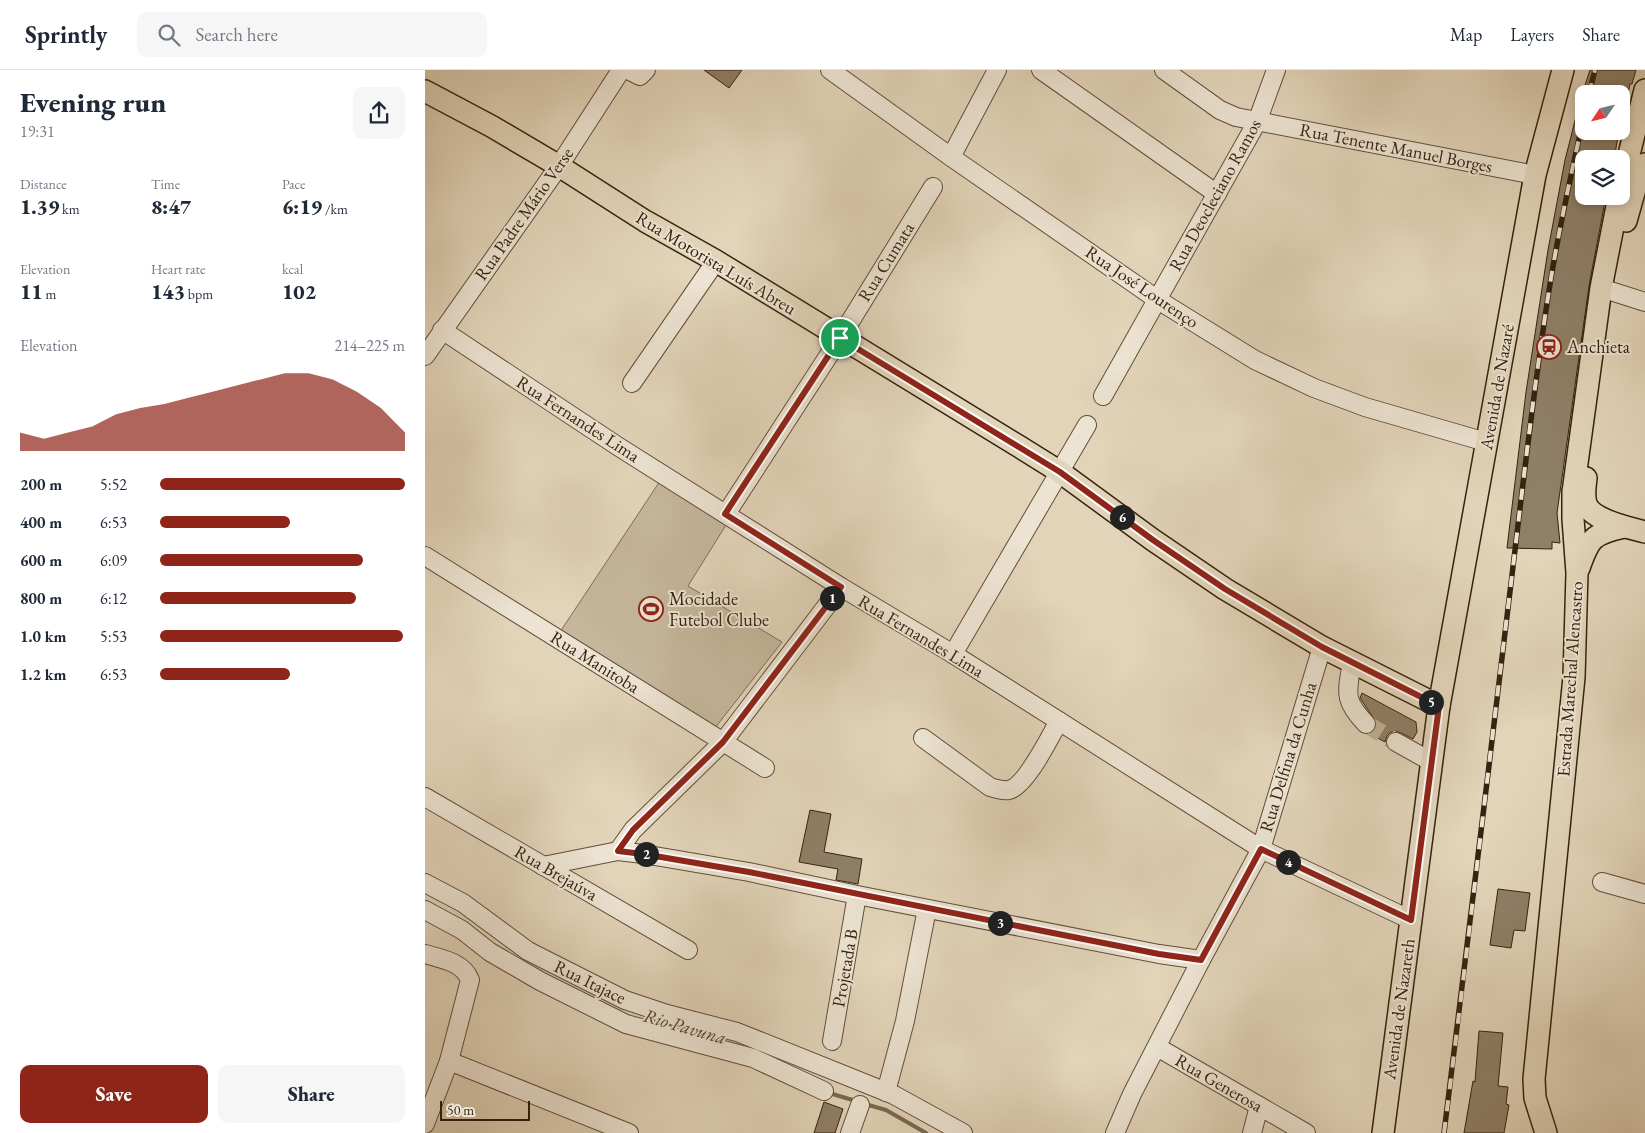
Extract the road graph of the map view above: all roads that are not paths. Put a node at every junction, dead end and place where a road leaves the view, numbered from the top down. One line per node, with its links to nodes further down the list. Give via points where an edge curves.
1 (621, 70): 17 (street, Rua Padre Mário Verse)
2 (628, 70): 3 (street, via 640,76)
3 (646, 70)
4 (830, 70): 14 (street, Rua José Lourenço)
5 (997, 70): 14 (street)
6 (1041, 70): 20 (street)
7 (1164, 70): 13 (street, Rua Tenente Manuel Borges, via 1220,110)
8 (1276, 70): 13 (street, Rua Deocleciano Ramos)
9 (1563, 70): 18 (main road, Avenida de Nazaré)
10 (1645, 90): 12 (main road)
11 (425, 91): 17 (main road, Rua Motorista Luís Abreu)
12 (1642, 119): 15 (main road)
13 (1257, 122): 18 (street, Rua Tenente Manuel Borges); 20 (street, Rua Deocleciano Ramos)
14 (951, 157): 24 (street, Rua José Lourenço)
15 (1630, 158)
16 (1645, 164): 23 (main road, Estrada Marechal Alencastro)
17 (559, 166): 22 (main road, Rua Motorista Luís Abreu, via 645,221); 26 (street, Rua Padre Mário Verse)
18 (1535, 175): 32 (main road, Avenida de Nazaré)
19 (933, 187): 27 (street, Rua Cumata)
20 (1217, 194): 24 (street, Rua Deocleciano Ramos)
21 (1618, 205): 23 (main road, Estrada Marechal Alencastro)
22 (716, 261): 27 (main road, Rua Motorista Luís Abreu); 29 (street)
23 (1606, 290): 25 (street); 35 (main road, Estrada Marechal Alencastro, via 1585,500 1594,513); 38 (main road, Estrada Marechal Alencastro, via 1573,492)
24 (1158, 300): 30 (street, Rua Deocleciano Ramos); 32 (street, Rua José Lourenço, via 1255,360 1314,388 1365,408)
25 (1645, 302)
26 (442, 330): 28 (street, Rua Padre Mário Verse); 34 (street, Rua Fernandes Lima)
27 (840, 338): 33 (main road, Rua Motorista Luís Abreu); 34 (street, Rua Cumata)
28 (425, 356)
29 (632, 383)
30 (1103, 396)
31 (1087, 425): 33 (street)
32 (1486, 442): 43 (main road, Avenida de Nazaré)
33 (1060, 472): 40 (main road, Rua Motorista Luís Abreu, via 1225,589); 41 (street)
34 (725, 514): 39 (street, Rua Fernandes Lima)
35 (1624, 527): 36 (main road, Estrada Marechal Alencastro); 38 (main road, via 1602,533 1589,542)
36 (1645, 532)
37 (425, 556): 47 (street, Rua Manitoba)
38 (1577, 573): 80 (main road, Estrada Marechal Alencastro, via 1573,677 1535,1060 1535,1098)
39 (841, 587): 41 (street, Rua Fernandes Lima); 47 (street)
40 (1322, 647): 42 (main road, Rua Motorista Luís Abreu); 52 (street, Rua Delfina da Cunha)
41 (953, 654): 44 (street, Rua Fernandes Lima)
42 (1352, 662): 43 (main road, Rua Motorista Luís Abreu); 45 (street, via 1347,692 1351,706)
43 (1439, 706): 49 (main road, Avenida de Nazareth)
44 (1059, 721): 46 (street, via 1028,775 1011,790 1003,791 990,787); 52 (street, Rua Fernandes Lima)
45 (1366, 724)
46 (923, 738)
47 (723, 742): 50 (street, Rua Manitoba); 53 (street, via 633,830)
48 (1396, 742): 49 (street)
49 (1432, 762): 61 (main road, Avenida de Nazareth)
50 (765, 768)
51 (425, 797): 54 (street, Rua Brejaúva)
52 (1261, 849): 61 (street, Rua Fernandes Lima); 64 (street, Rua Delfina da Cunha)
53 (618, 851): 54 (street); 58 (street, via 749,872)
54 (543, 866): 62 (street, Rua Brejaúva)
55 (1601, 882): 57 (street)
56 (425, 883): 69 (street, Rua Itajace, via 463,903 528,951 625,1000 737,1032)
57 (1645, 894)
58 (857, 895): 59 (street); 65 (street, Projetada B)
59 (927, 908): 64 (street); 69 (street, via 905,1021)
60 (425, 910): 68 (street, Rua Itajace, via 540,981 613,1019 753,1058)
61 (1411, 920): 79 (main road, Avenida de Nazareth)
62 (688, 950)
63 (425, 954): 67 (street, via 461,967 470,980)
64 (1201, 960): 66 (street, Rua Delfina da Cunha)
65 (832, 1042)
66 (1157, 1047): 71 (street, Rua Generosa); 76 (street, Rua Delfina da Cunha, via 1131,1094)
67 (449, 1061): 72 (street); 73 (street)
68 (824, 1092)
69 (886, 1092): 75 (street, Rua Itajace)
70 (860, 1105): 74 (street)
71 (1259, 1106): 77 (street); 78 (street, Rua Generosa)
72 (425, 1124)
73 (629, 1133)
74 (850, 1133)
75 (963, 1133)
76 (1115, 1133)
77 (1252, 1133)
78 (1306, 1133)
79 (1383, 1133)
80 (1546, 1133)

